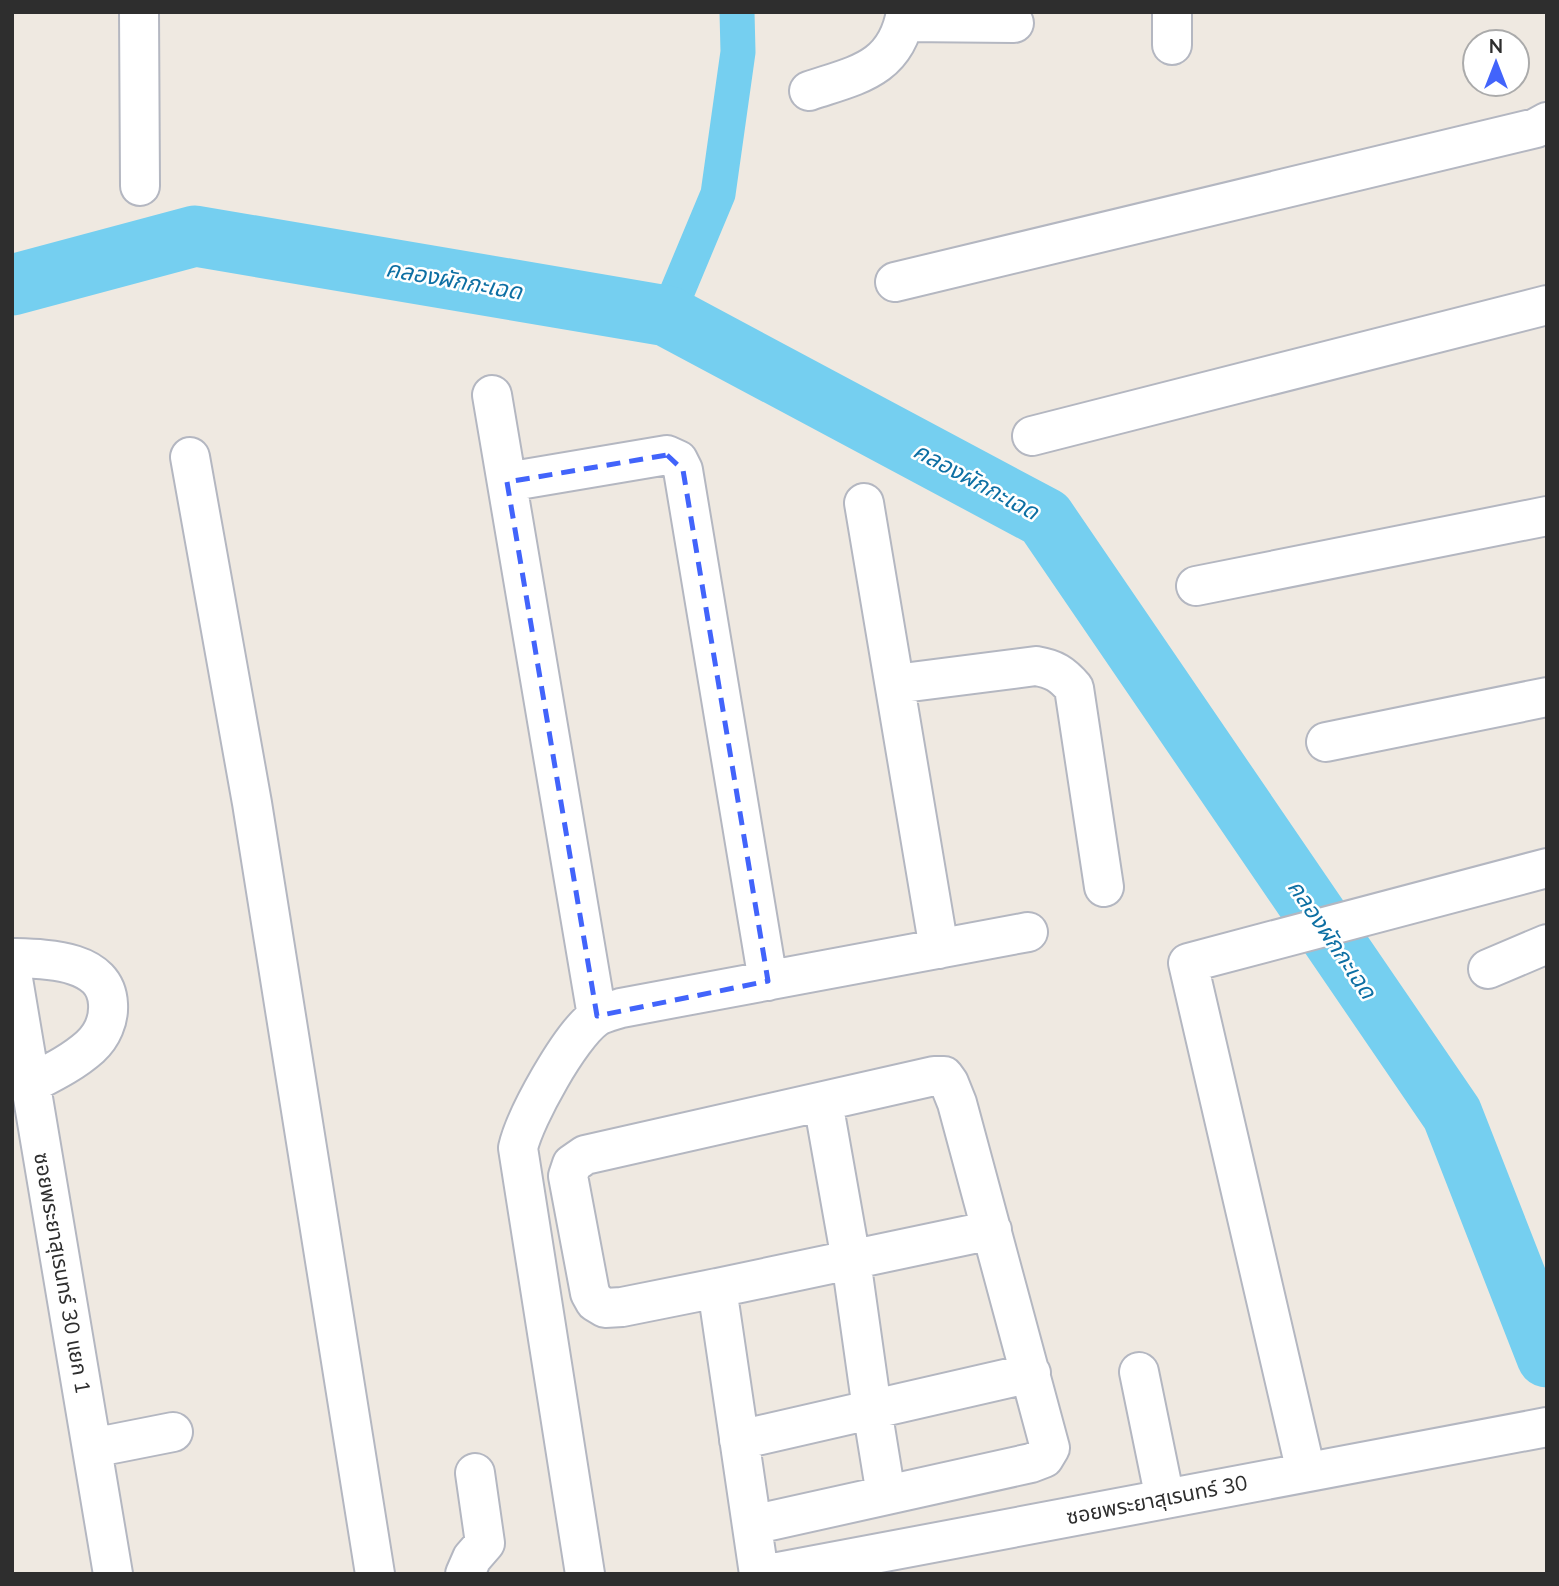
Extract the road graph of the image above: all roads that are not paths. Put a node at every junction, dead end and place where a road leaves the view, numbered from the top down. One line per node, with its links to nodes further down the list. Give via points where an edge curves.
1 (139, 12): 6 (street)
2 (905, 17): 3 (street); 4 (street, via 888,56 862,73)
3 (1014, 23)
4 (809, 91)
5 (1543, 135): 7 (street)
6 (140, 186)
7 (895, 282)
8 (1547, 305): 10 (street)
9 (492, 395): 12 (street)
10 (1032, 436)
11 (190, 457): 48 (street, via 255,817)
12 (507, 482): 27 (street, via 667,455 678,460); 28 (street)
13 (864, 503): 16 (street)
14 (1547, 516): 15 (street)
15 (1196, 586)
16 (895, 684): 20 (street, via 1035,666 1063,675 1073,688); 23 (street)
17 (1547, 697): 18 (street)
18 (1326, 742)
19 (1547, 868): 41 (street, via 1188,963)
20 (1104, 887)
21 (1028, 932): 23 (street)
22 (1547, 944): 25 (street)
23 (939, 948): 27 (street)
24 (12, 958): 29 (street, via 66,963 100,979 108,991 106,1027 92,1045)
25 (1488, 969)
26 (12, 973): 29 (street, ซอยพระยาสุเรนทร์ 30 แยก 1)
27 (768, 981): 28 (street)
28 (597, 1016): 50 (street, via 582,1030 535,1105 518,1148)
29 (30, 1084): 40 (street, ซอยพระยาสุเรนทร์ 30 แยก 1)
30 (822, 1102): 31 (street, via 944,1076 957,1103); 32 (street); 33 (street, via 585,1155 572,1164 568,1176 595,1302 605,1308 622,1307)
31 (992, 1230): 32 (street); 35 (street)
32 (851, 1260): 33 (street); 36 (street)
33 (718, 1288): 39 (street)
34 (1139, 1372): 44 (street)
35 (1031, 1373): 36 (street); 43 (street, via 1050,1448 1044,1458)
36 (872, 1409): 39 (street); 43 (street)
37 (1542, 1428): 41 (street, ซอยพระยาสุเรนทร์ 30)
38 (173, 1432): 40 (street)
39 (740, 1440): 45 (street)
40 (92, 1447): 47 (street, ซอยพระยาสุเรนทร์ 30 แยก 1)
41 (1306, 1472): 44 (street, ซอยพระยาสุเรนทร์ 30)
42 (475, 1473): 49 (street, via 485,1543)
43 (886, 1495): 45 (street)
44 (1165, 1499): 46 (street, ซอยพระยาสุเรนทร์ 30)
45 (752, 1525): 51 (street)
46 (933, 1558): 52 (street, ซอยพระยาสุเรนทร์ 30)
47 (113, 1574)
48 (375, 1574)
49 (465, 1574)
50 (586, 1574)
51 (759, 1574)
52 (768, 1574)

